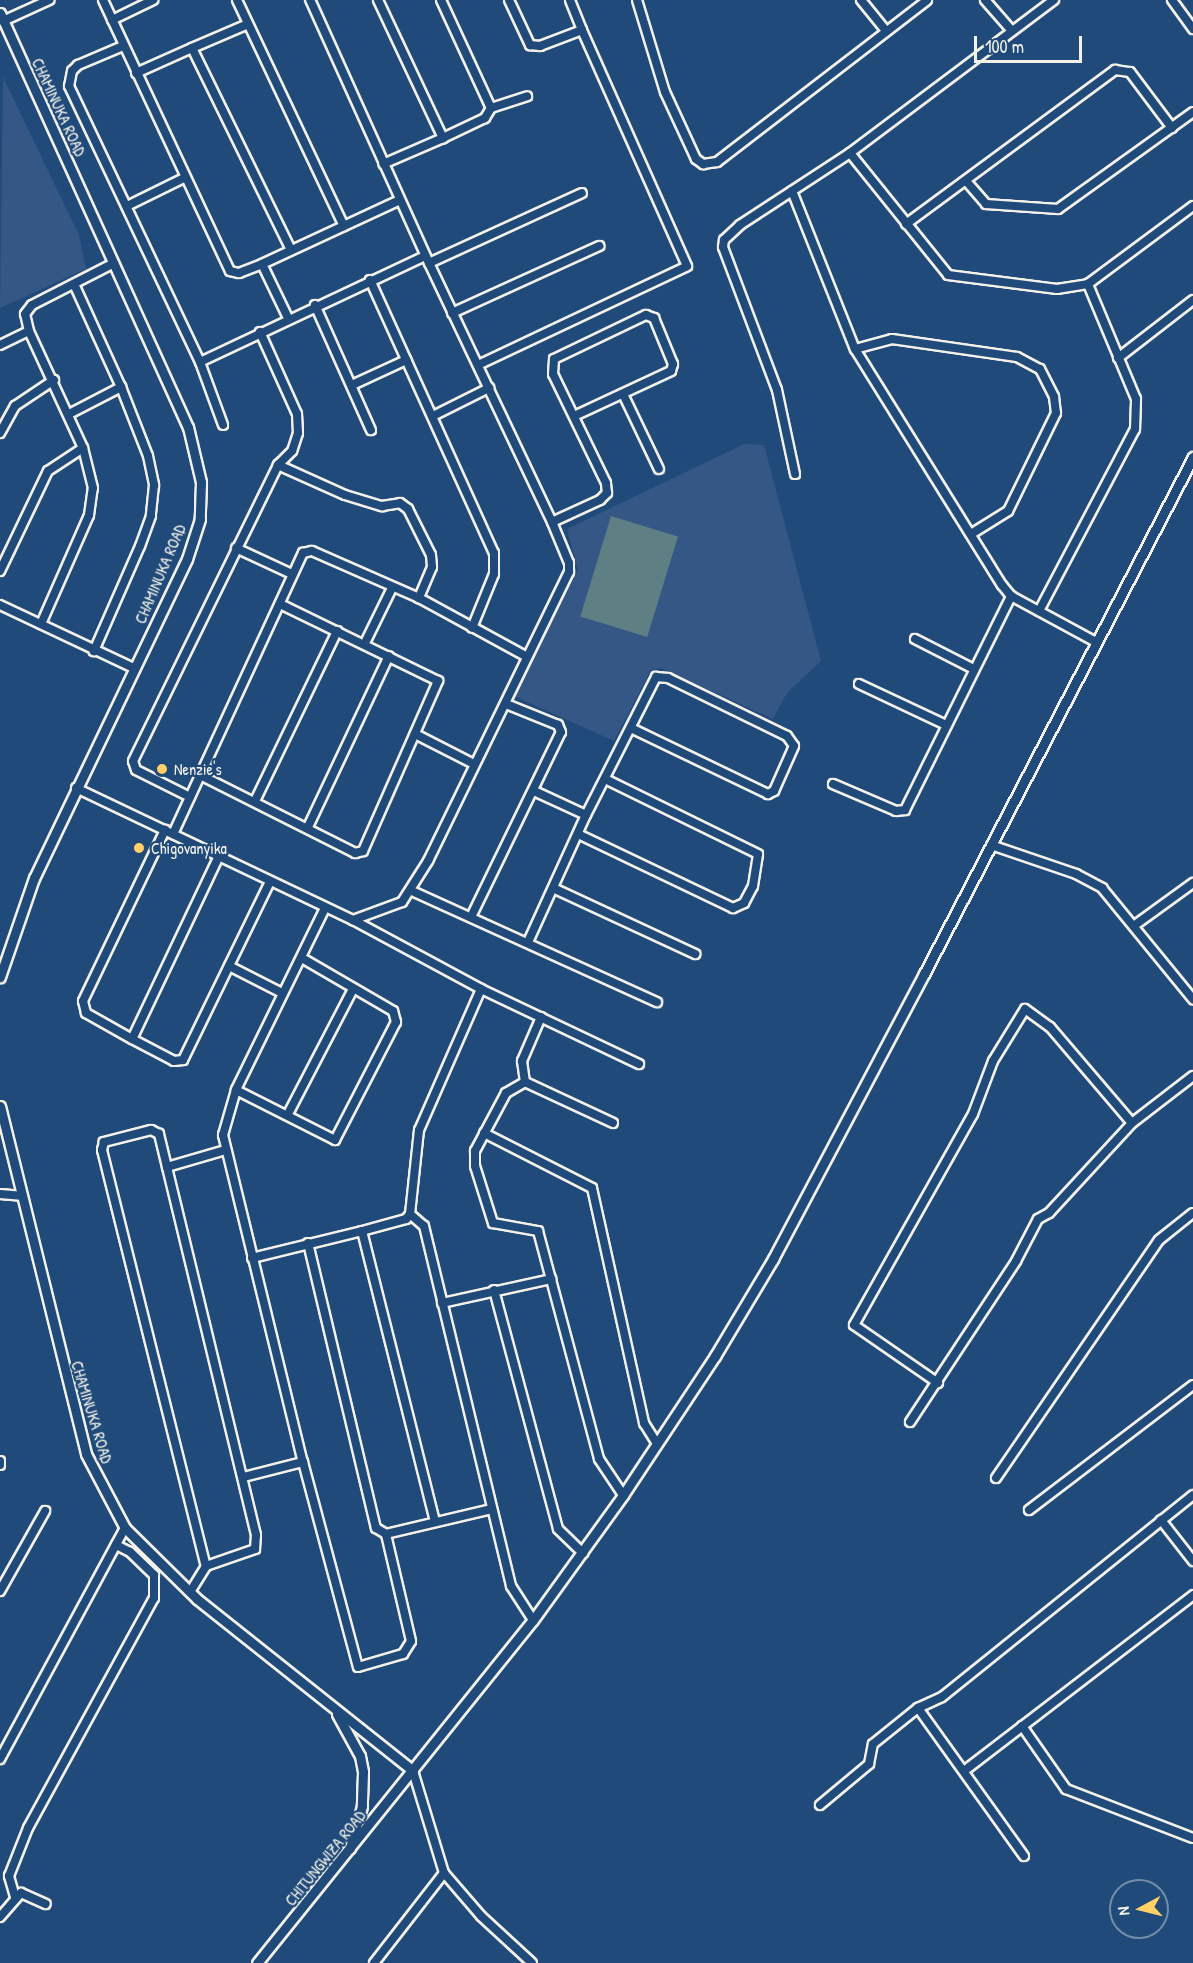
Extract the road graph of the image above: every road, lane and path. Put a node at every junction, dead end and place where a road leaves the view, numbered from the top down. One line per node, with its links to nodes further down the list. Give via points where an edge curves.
1 (49, 0): 16 (street)
2 (103, 0): 17 (street)
3 (153, 0): 17 (street)
4 (237, 0): 18 (street)
5 (310, 0): 32 (street)
6 (378, 0): 30 (street)
7 (441, 0): 27 (street)
8 (509, 0): 20 (street, via 530,45 540,46)
9 (570, 0): 20 (street)
10 (637, 0): 21 (street, via 665,92 696,159 703,164 717,162)
11 (861, 0): 21 (street)
12 (927, 0): 21 (street)
13 (986, 0): 22 (street)
14 (1054, 0): 22 (street)
15 (1172, 0): 19 (street)
16 (2, 17): 45 (main road, CHAMINUKA ROAD)
17 (112, 20): 23 (street)
18 (248, 24): 24 (street); 41 (street)
19 (1193, 28)
20 (582, 30): 61 (street, via 687,266)
21 (886, 31)
22 (1012, 31): 31 (street)
23 (123, 46): 25 (street); 38 (street, via 78,65 72,71 69,86)
24 (192, 48): 25 (street); 43 (street)
25 (136, 74): 33 (street)
26 (527, 96): 27 (street)
27 (491, 108): 30 (street, via 485,118)
28 (1193, 112): 29 (street)
29 (1172, 128): 34 (street, via 1058,209 986,204); 34 (street, via 1130,72 1119,69 1073,98)
30 (443, 138): 32 (street)
31 (850, 153): 35 (street); 40 (street)
32 (383, 164): 37 (street)
33 (184, 178): 38 (street); 46 (street, via 226,266 239,273)
34 (967, 182): 40 (street)
35 (792, 191): 57 (street); 78 (street, via 740,225 724,240 723,247 777,390)
36 (582, 193): 44 (street)
37 (400, 201): 41 (street); 44 (street)
38 (127, 206): 60 (street)
39 (1193, 206): 49 (street)
40 (906, 224): 49 (street, via 948,275 1057,289)
41 (344, 226): 43 (street)
42 (599, 246): 52 (street)
43 (291, 250): 46 (street)
44 (427, 260): 47 (street); 52 (street)
45 (114, 263): 48 (street); 99 (main road, CHAMINUKA ROAD, via 188,427 201,482 194,540)
46 (262, 264): 53 (street)
47 (370, 280): 51 (street); 59 (street)
48 (74, 284): 54 (street, via 32,304 25,314); 64 (street)
49 (1088, 284): 58 (street)
50 (1193, 300): 58 (street)
51 (315, 305): 53 (street); 63 (street)
52 (452, 314): 61 (street)
53 (288, 318): 55 (street)
54 (29, 331): 56 (street); 62 (street)
55 (260, 332): 60 (street); 76 (street, via 297,414 298,433 292,451)
56 (0, 345)
57 (855, 349): 80 (street); 80 (street, via 892,339 1017,357 1040,369 1054,397 1056,413 1008,511)
58 (1118, 358): 89 (street, via 1136,399 1135,429)
59 (406, 360): 63 (street); 68 (street)
60 (200, 362): 71 (street)
61 (478, 365): 65 (street)
62 (54, 380): 67 (street); 70 (street, via 15,406)
63 (352, 385): 72 (street)
64 (121, 387): 67 (street); 96 (street, via 148,456 154,485 152,506 140,546)
65 (489, 388): 68 (street); 79 (street)
66 (623, 394): 69 (street); 69 (street, via 671,371 673,364 654,318 646,315 554,359 554,374); 77 (street)
67 (69, 414): 74 (street)
68 (433, 416): 91 (street, via 494,553 494,574)
69 (574, 416): 79 (street, via 606,483 607,493)
70 (2, 424): 73 (street)
71 (223, 425)
72 (371, 430)
73 (0, 433)
74 (83, 448): 82 (street, via 48,471); 90 (street, via 93,488 89,515)
75 (1193, 457): 94 (main road, CHITUNGWIZA ROAD)
76 (278, 465): 81 (street); 86 (street, via 345,495 382,506 400,503 408,509 432,567)
77 (659, 469)
78 (795, 474)
79 (552, 522): 98 (street, via 569,572)
80 (971, 534): 85 (street)
81 (236, 548): 83 (street); 112 (street, via 132,761 136,770)
82 (0, 572)
83 (292, 574): 84 (street, via 303,553 312,551); 87 (street)
84 (392, 588): 86 (street); 95 (street)
85 (1011, 596): 89 (street); 100 (street)
86 (419, 598): 91 (street)
87 (280, 604): 92 (street); 107 (street)
88 (0, 605): 90 (street)
89 (1039, 611): 94 (street)
90 (42, 624): 96 (street)
91 (472, 628): 98 (street)
92 (337, 631): 95 (street); 113 (street)
93 (915, 639): 100 (street)
94 (1094, 641): 119 (main road, CHITUNGWIZA ROAD)
95 (365, 643): 97 (street)
96 (94, 651): 99 (street)
97 (389, 656): 105 (street, via 438,681); 115 (street)
98 (527, 657): 102 (street)
99 (134, 668): 110 (main road, CHAMINUKA ROAD)
100 (974, 669): 103 (street)
101 (859, 684): 103 (street)
102 (506, 704): 106 (street); 111 (street, via 561,729)
103 (946, 725): 109 (street, via 903,812)
104 (631, 728): 104 (street, via 768,794 774,791 794,746 787,736 660,676 653,679); 108 (street)
105 (415, 735): 106 (street); 115 (street, via 363,851 355,853)
106 (474, 764): 124 (street)
107 (200, 775): 112 (street); 113 (street)
108 (605, 779): 114 (street); 118 (street, via 758,854 753,886 744,903 733,908)
109 (833, 784)
110 (76, 788): 116 (street); 133 (main road, CHAMINUKA ROAD, via 34,878)
111 (534, 791): 114 (street); 126 (street)
112 (190, 797): 117 (street)
113 (255, 801): 115 (street)
114 (586, 815): 118 (street)
115 (308, 827)
116 (165, 830): 117 (street); 140 (street, via 83,1001 86,1013)
117 (173, 834): 120 (street)
118 (578, 834): 123 (street)
119 (991, 845): 128 (street, via 1090,880); 165 (main road, CHITUNGWIZA ROAD, via 773,1259)
120 (218, 858): 121 (street); 140 (street)
121 (270, 882): 125 (street); 132 (street)
122 (1193, 883): 128 (street)
123 (553, 888): 129 (street); 130 (street)
124 (412, 891): 126 (street); 127 (street, via 402,902)
125 (325, 908): 127 (street); 131 (street)
126 (472, 915): 129 (street)
127 (353, 920): 135 (street)
128 (1135, 925): 137 (street)
129 (528, 942): 138 (street)
130 (695, 954)
131 (302, 958): 134 (street); 136 (street)
132 (229, 966): 136 (street); 140 (street, via 183,1060 174,1061)
133 (0, 977)
134 (353, 989): 146 (street); 146 (street, via 393,1011 396,1022 335,1140)
135 (481, 989): 139 (street); 155 (street, via 419,1131)
136 (282, 993): 144 (street)
137 (1193, 999)
138 (657, 1002)
139 (541, 1017): 141 (street); 143 (street, via 522,1061)
140 (132, 1039)
141 (639, 1064)
142 (1193, 1077): 148 (street)
143 (525, 1082): 147 (street); 149 (street, via 506,1093)
144 (236, 1090): 146 (street); 150 (street, via 223,1135)
145 (0, 1106): 153 (main road, CHAMINUKA ROAD)
146 (288, 1114)
147 (613, 1123)
148 (1132, 1123): 162 (street, via 1049,1213 1038,1219 1016,1261); 162 (street, via 1050,1027 1025,1009 993,1061 973,1114 854,1324)
149 (484, 1133): 159 (street, via 475,1151 475,1166 491,1221 537,1229); 165 (street, via 592,1188 644,1423)
150 (225, 1150): 151 (street); 158 (street)
151 (167, 1167): 167 (street); 181 (street, via 159,1134 151,1130 104,1142 106,1168)
152 (0, 1194): 153 (street)
153 (21, 1196): 176 (main road, CHAMINUKA ROAD, via 86,1454)
154 (1193, 1213): 168 (street, via 1159,1240)
155 (410, 1214): 156 (street, via 406,1219); 161 (street, via 424,1226)
156 (362, 1231): 157 (street); 175 (street)
157 (308, 1244): 158 (street); 177 (street, via 376,1528)
158 (252, 1258): 166 (street)
159 (550, 1279): 160 (street); 169 (street, via 600,1459)
160 (494, 1290): 161 (street); 179 (street, via 558,1529)
161 (442, 1303): 171 (street)
162 (938, 1383): 164 (street)
163 (1193, 1385): 172 (street)
164 (910, 1422)
165 (657, 1444): 169 (main road, CHITUNGWIZA ROAD)
166 (303, 1462): 167 (street); 177 (street, via 358,1666 403,1654 411,1641)
167 (244, 1477): 181 (street, via 256,1535 255,1550)
168 (996, 1478)
169 (623, 1495): 179 (main road, CHITUNGWIZA ROAD)
170 (1193, 1496): 174 (street)
171 (492, 1509): 175 (street); 185 (street, via 511,1586)
172 (1029, 1510)
173 (45, 1511): 182 (street)
174 (1161, 1520): 180 (street); 186 (street, via 942,1697)
175 (435, 1521): 177 (street)
176 (125, 1528): 178 (street); 183 (main road, CHAMINUKA ROAD)
177 (386, 1534)
178 (116, 1545): 189 (street); 197 (street, via 130,1552 154,1575 154,1598 28,1828 9,1876)
179 (583, 1552): 185 (main road, CHITUNGWIZA ROAD)
180 (1193, 1561)
181 (206, 1566): 183 (street)
182 (0, 1591)
183 (190, 1592): 187 (main road, CHAMINUKA ROAD)
184 (1193, 1595): 188 (street)
185 (533, 1620): 190 (main road, CHITUNGWIZA ROAD)
186 (918, 1708): 191 (street); 192 (street, via 873,1744 869,1764)
187 (334, 1709): 190 (main road, CHAMINUKA ROAD); 194 (main road, via 360,1756 363,1772 362,1806)
188 (1022, 1726): 191 (street); 193 (street, via 1066,1789)
189 (0, 1759)
190 (413, 1771): 194 (main road, CHITUNGWIZA ROAD); 196 (street)
191 (964, 1771): 195 (street)
192 (820, 1804)
193 (1193, 1838)
194 (348, 1855): 201 (main road, CHITUNGWIZA ROAD)
195 (1024, 1856)
196 (444, 1873): 200 (street); 202 (street)
197 (15, 1897): 198 (street, via 30,1894); 199 (street)
198 (46, 1904)
199 (0, 1917)
200 (528, 1962)
201 (257, 1963)
202 (374, 1963)

